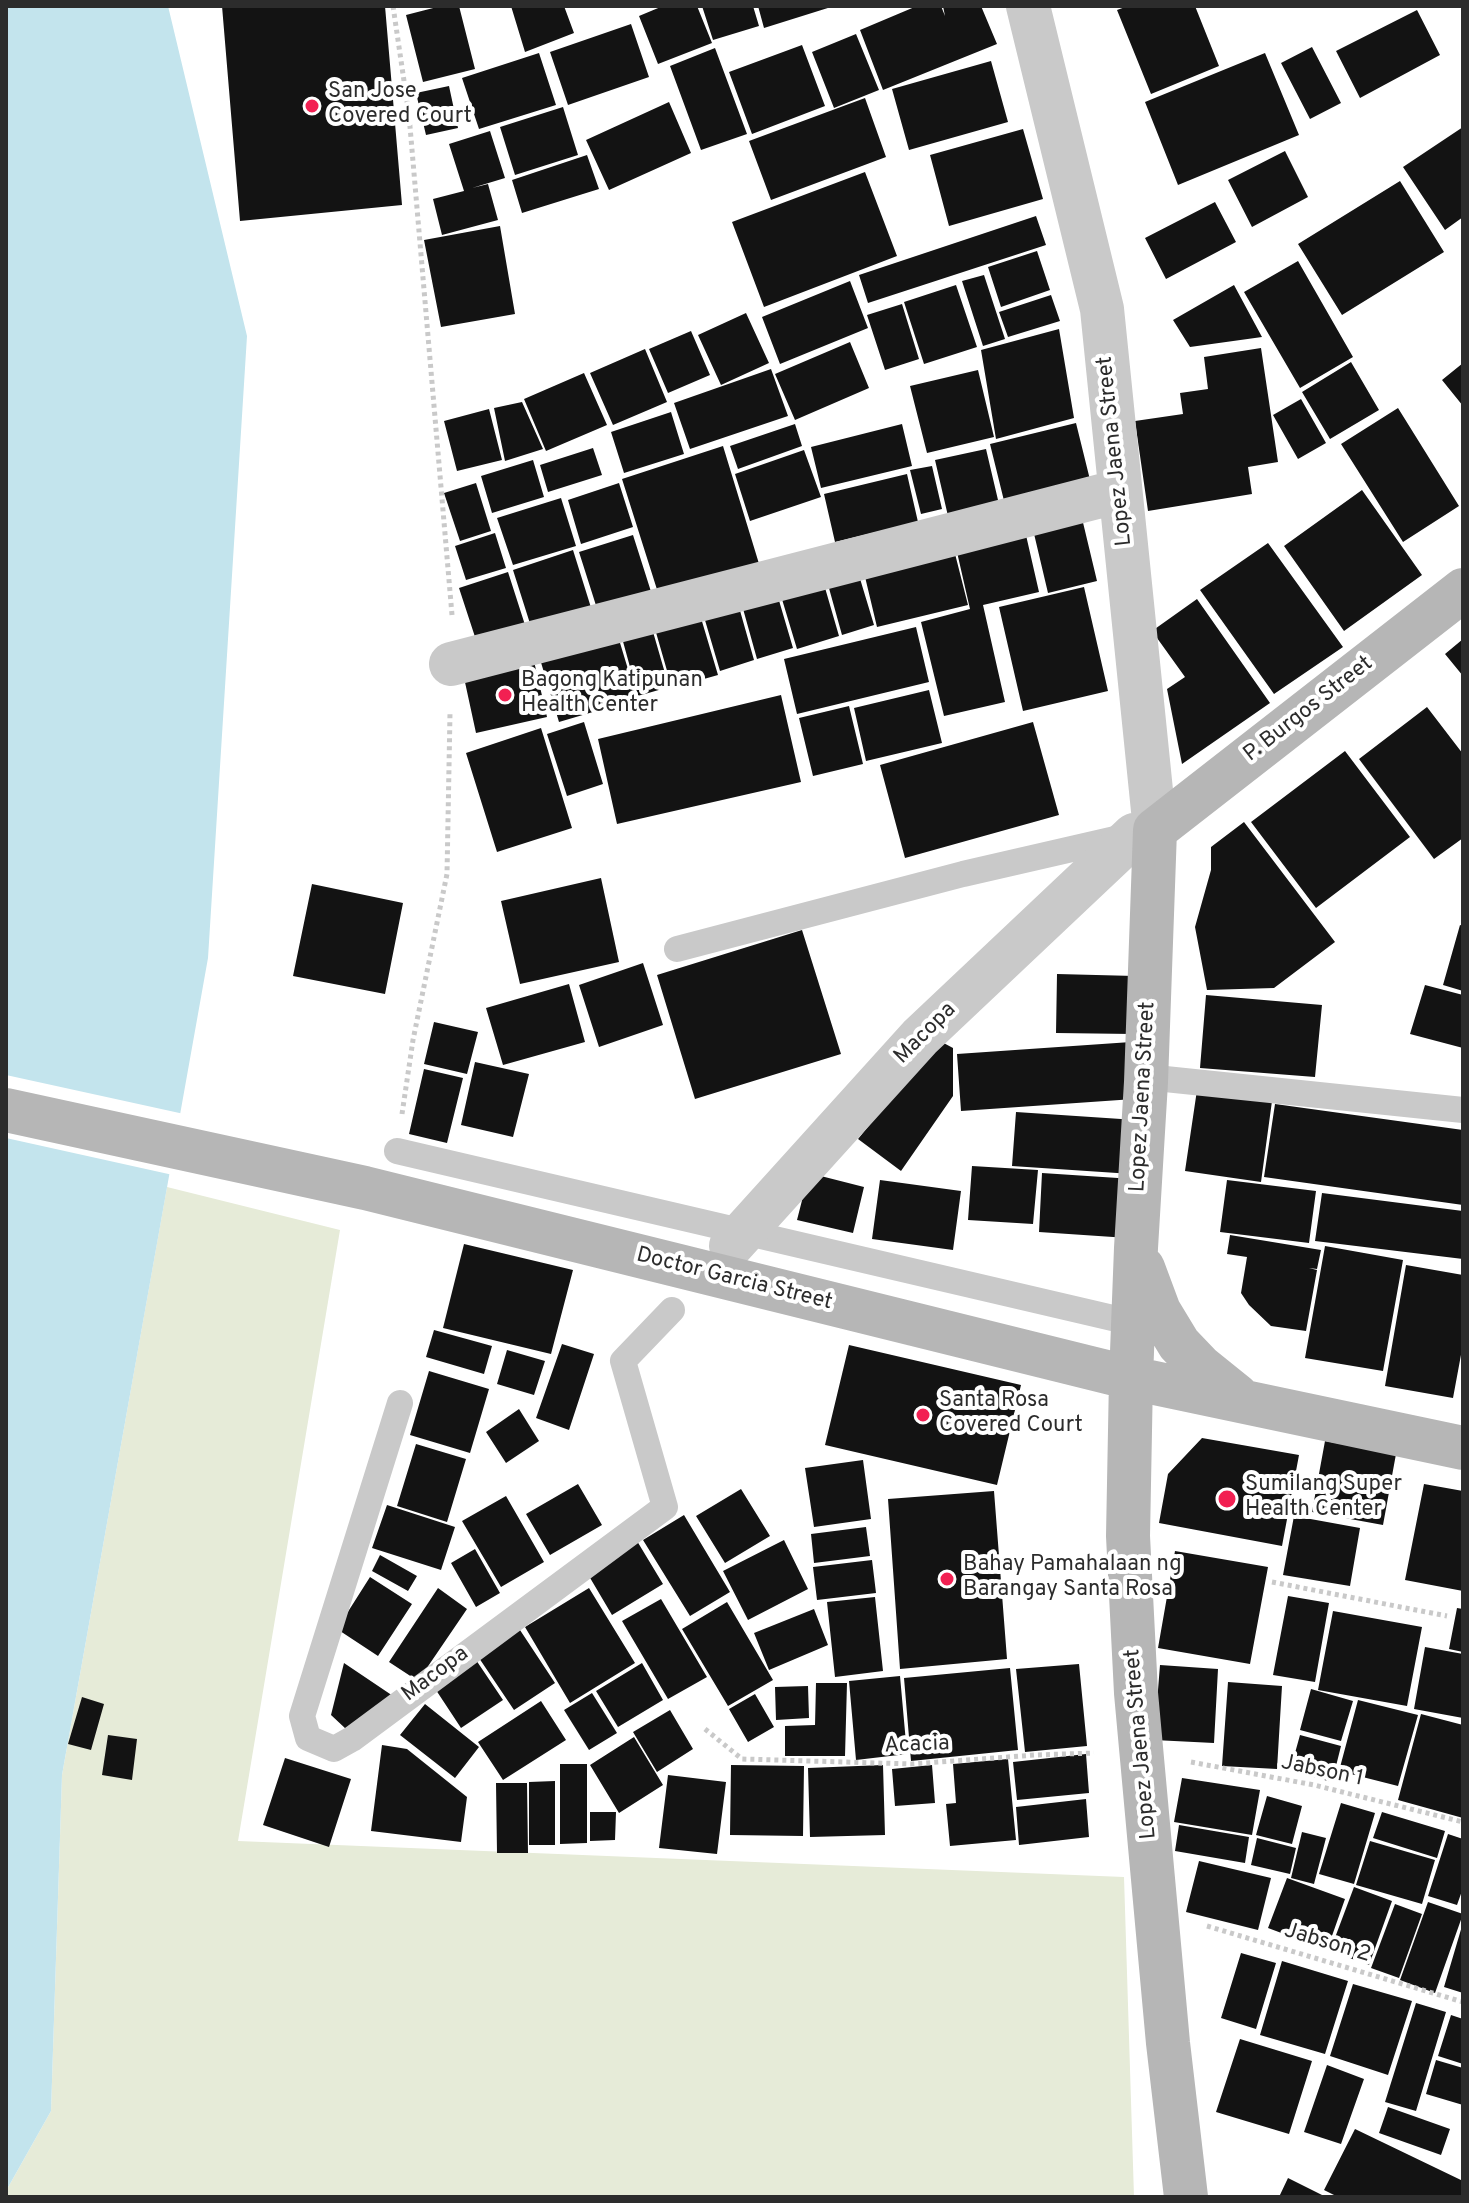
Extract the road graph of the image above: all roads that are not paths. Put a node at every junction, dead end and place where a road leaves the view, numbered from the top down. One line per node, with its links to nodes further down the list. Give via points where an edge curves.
1 (1028, 6): 2 (street, Lopez Jaena Street, via 1102,309)
2 (1120, 491): 4 (street); 5 (street, Lopez Jaena Street)
3 (1463, 590): 5 (street, P. Burgos Street)
4 (451, 664)
5 (1145, 833): 6 (lane); 7 (street, Lopez Jaena Street); 11 (street, Macopa, via 920,1037)
6 (677, 949)
7 (1146, 1077): 9 (lane); 12 (street, Lopez Jaena Street)
8 (6, 1110): 15 (street, Doctor Garcia Street, via 365,1188)
9 (1463, 1110)
10 (397, 1151): 11 (lane)
11 (737, 1239): 14 (lane)
12 (1136, 1248): 14 (street, Lopez Jaena Street); 16 (street, via 1159,1311 1179,1344)
13 (672, 1310): 17 (lane, Macopa, via 623,1361 665,1507 334,1749 308,1738 302,1716)
14 (1134, 1323): 15 (street, Lopez Jaena Street)
15 (1131, 1378): 16 (street, Doctor Garcia Street); 19 (street, Lopez Jaena Street, via 1128,1536 1136,1693)
16 (1246, 1402): 18 (street, Doctor Garcia Street)
17 (400, 1403)
18 (1463, 1448)
19 (1186, 2197)

